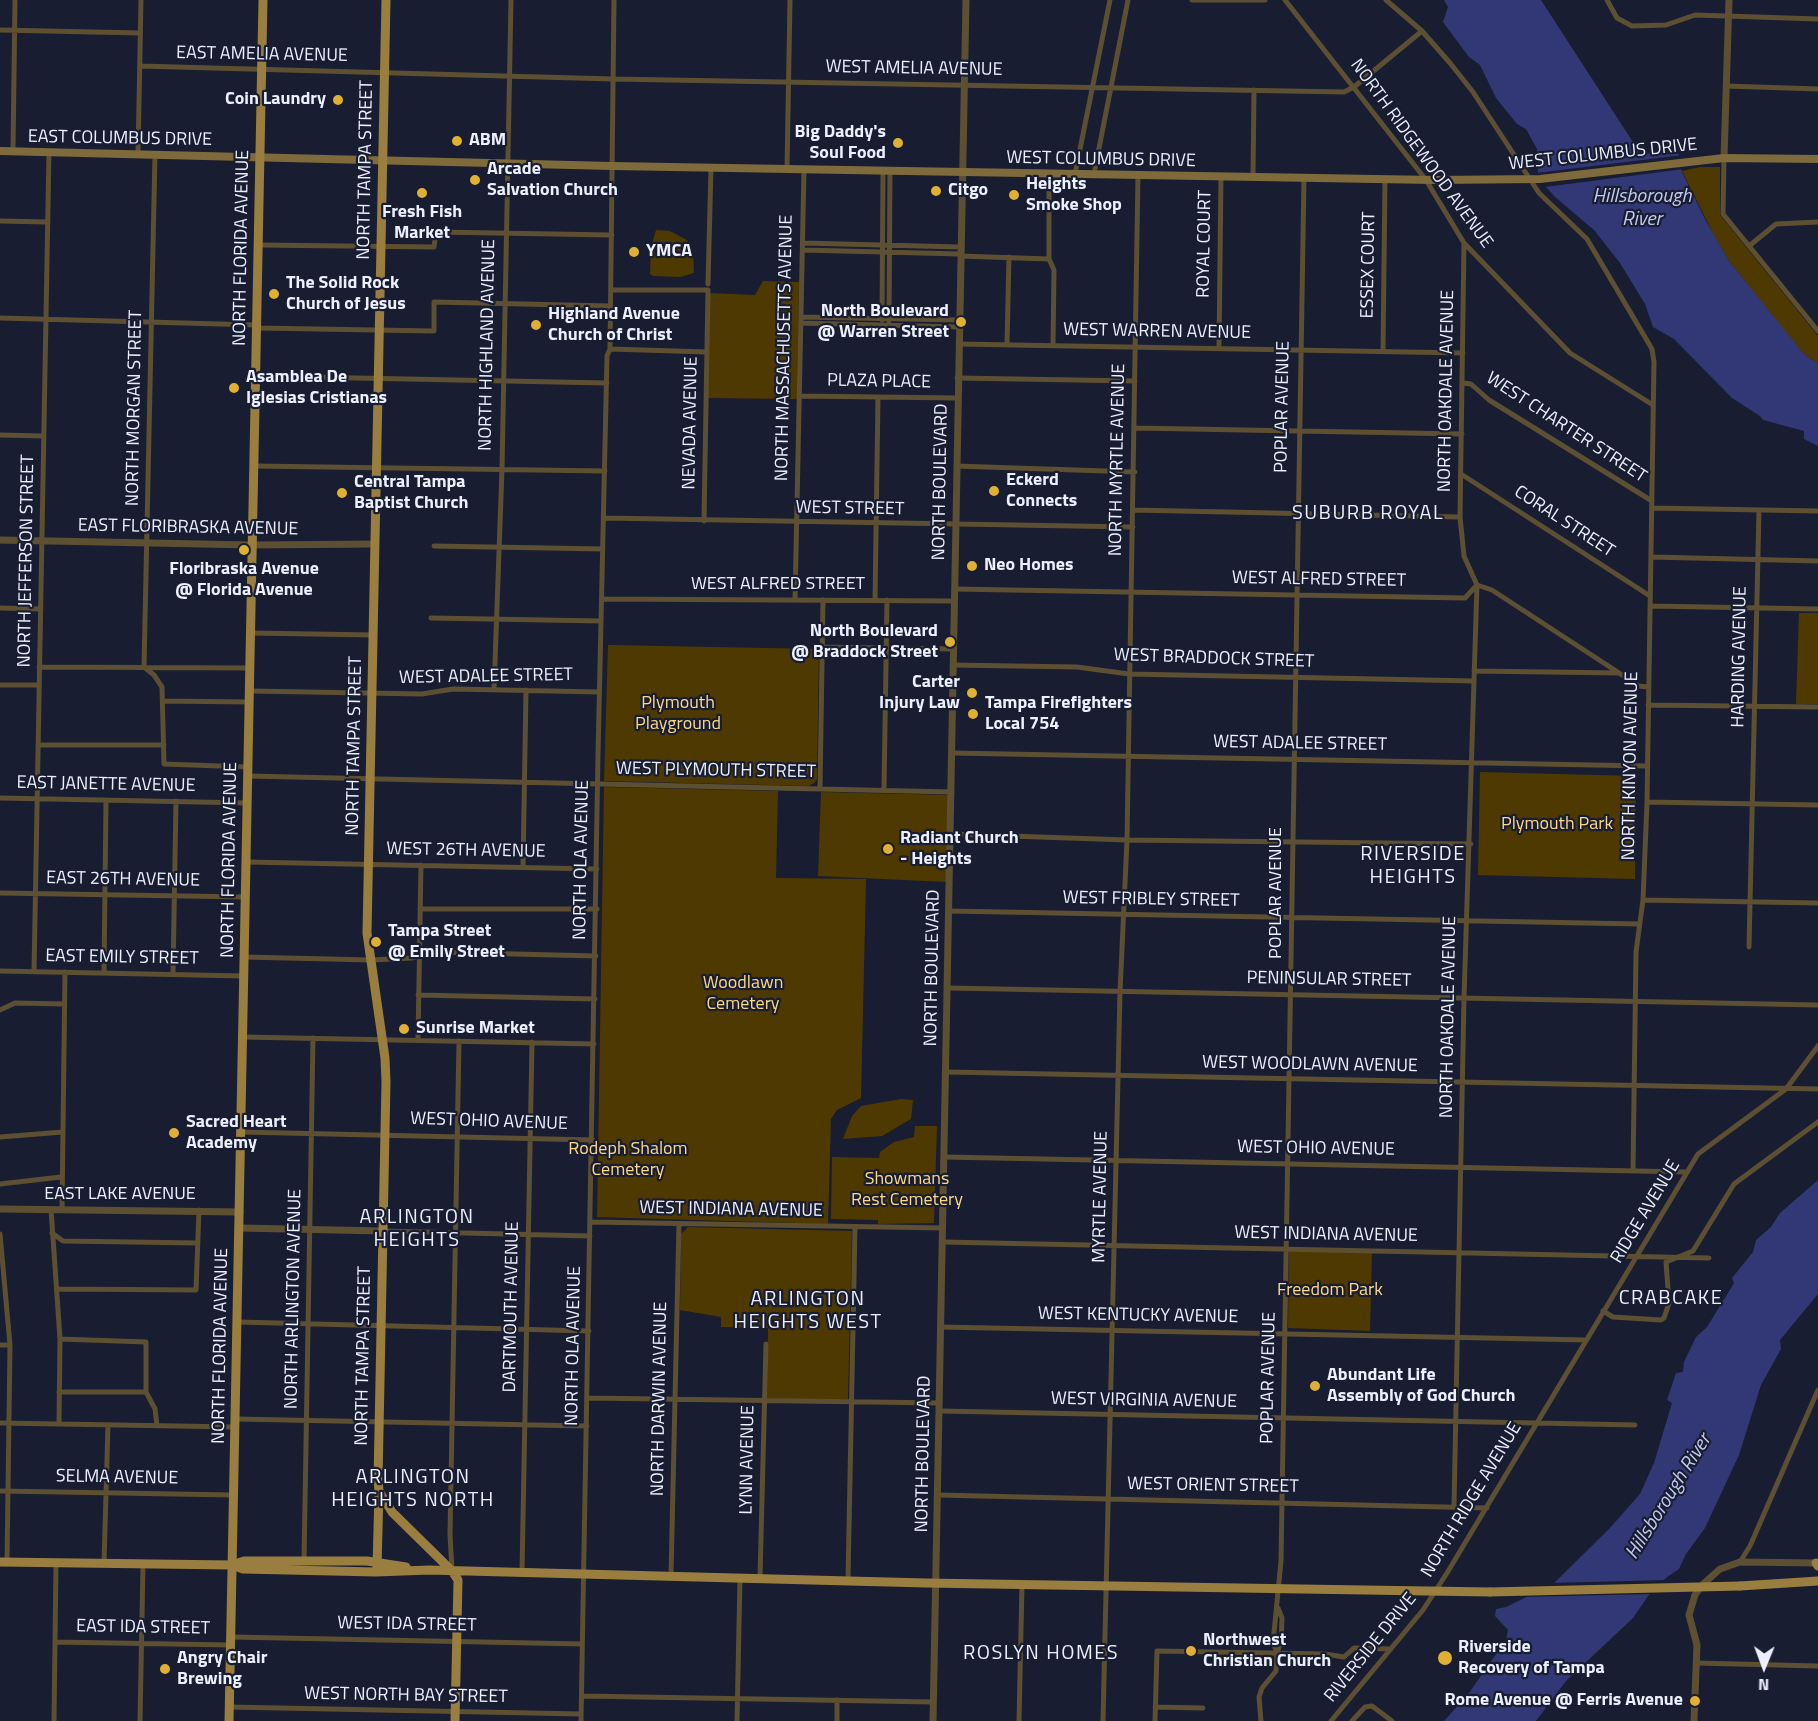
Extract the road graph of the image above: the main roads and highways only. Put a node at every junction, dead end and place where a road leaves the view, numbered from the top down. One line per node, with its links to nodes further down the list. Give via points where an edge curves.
1 (263, 0): 4 (main road, NORTH FLORIDA AVENUE)
2 (386, 0): 6 (main road, NORTH TAMPA STREET)
3 (0, 151): 4 (main road, EAST COLUMBUS DRIVE)
4 (260, 157): 6 (main road, EAST COLUMBUS DRIVE); 9 (main road, NORTH FLORIDA AVENUE)
5 (1818, 159): 6 (main road, WEST COLUMBUS DRIVE, via 1724,158 1530,180)
6 (383, 160): 7 (main road, NORTH TAMPA STREET, via 367,933 385,1058)
7 (379, 1491): 10 (main road, NORTH TAMPA STREET); 11 (main road, via 396,1516)
8 (4, 1562): 9 (main road)
9 (232, 1565): 10 (main road, via 243,1569); 10 (main road, via 244,1561 304,1561); 14 (main road, NORTH FLORIDA AVENUE)
10 (376, 1567): 11 (main road)
11 (452, 1570): 12 (main road, bridge, via 1433,1593); 13 (main road, via 458,1586)
12 (1818, 1581)
13 (456, 1716)
14 (229, 1721)

